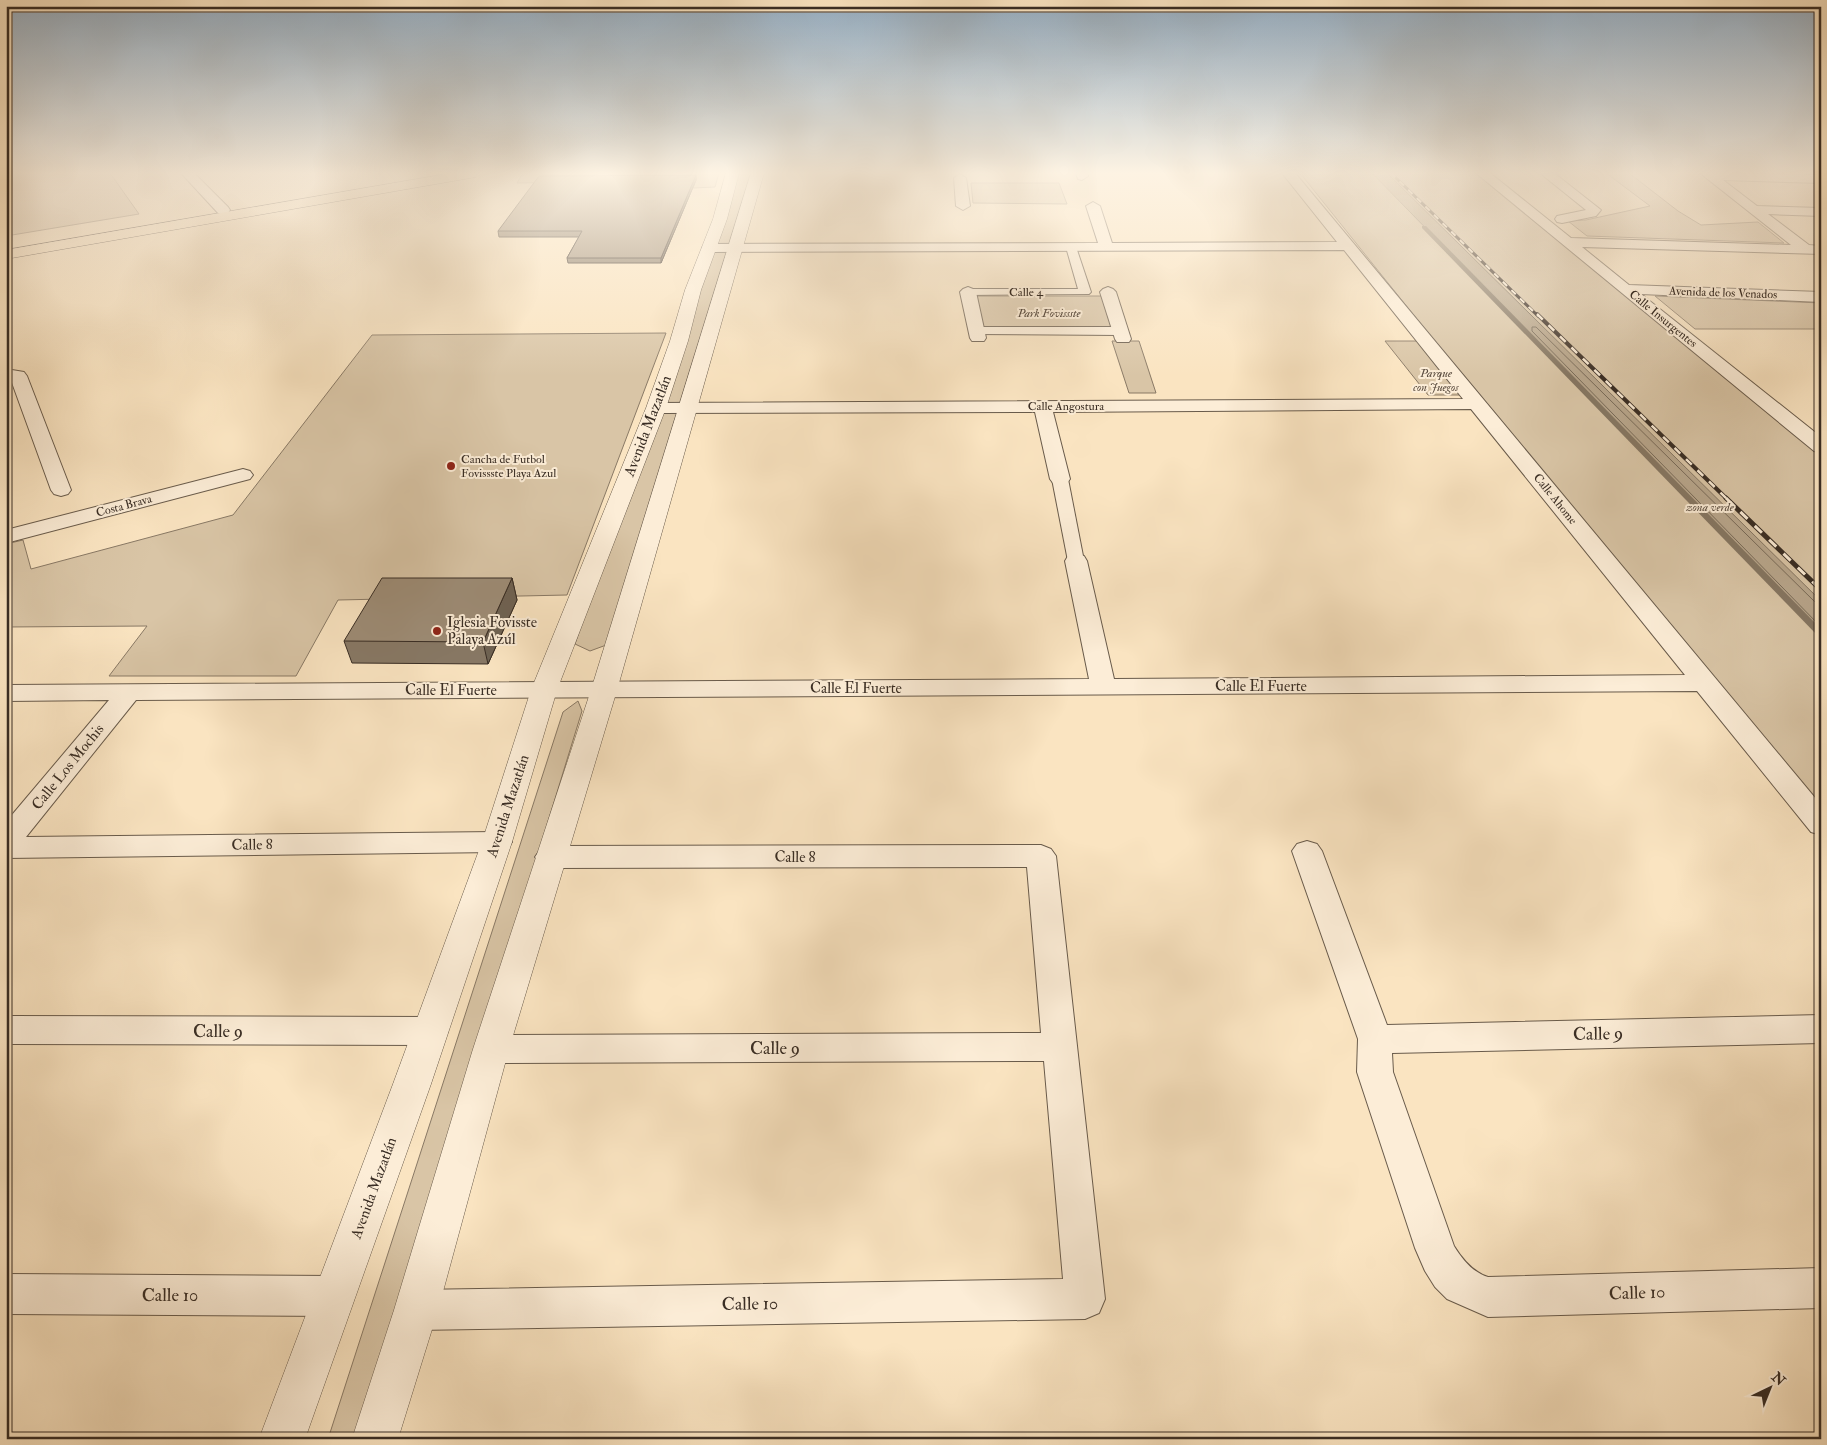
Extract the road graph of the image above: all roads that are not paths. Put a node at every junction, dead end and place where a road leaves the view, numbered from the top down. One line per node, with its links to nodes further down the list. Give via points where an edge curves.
1 (50, 240): 12 (main road)
2 (54, 240): 12 (main road)
3 (724, 240): 13 (street, Avenida Mazatlán)
4 (727, 240): 13 (street, Avenida Mazatlán)
5 (1104, 240): 11 (street)
6 (1343, 240): 9 (street, Calle Ahome)
7 (1794, 240): 14 (street)
8 (1567, 242): 14 (street); 16 (street, Calle Insurgentes)
9 (1348, 246): 11 (street); 25 (street, Calle Ahome)
10 (1071, 247): 11 (street); 13 (street); 17 (street, Calle 4, via 1085,292)
11 (1106, 247)
12 (7, 248)
13 (723, 248): 27 (street, Avenida Mazatlán); 28 (street, Avenida Mazatlán)
14 (1805, 249): 15 (street)
15 (1821, 250)
16 (1626, 289): 19 (street, Avenida de los Venados); 20 (street, Calle Insurgentes)
17 (968, 292): 22 (street)
18 (1108, 292): 23 (street)
19 (1821, 297)
20 (1647, 307): 21 (street, Avenida de los Venados); 29 (street, Calle Insurgentes)
21 (1676, 308)
22 (978, 334): 23 (street)
23 (1122, 335)
24 (7, 374): 32 (street, via 18,376)
25 (1477, 404): 26 (street, Calle Angostura); 35 (street, Calle Ahome)
26 (1042, 406): 28 (street, Calle Angostura); 31 (street)
27 (656, 408): 28 (street, Calle Angostura); 37 (street, Avenida Mazatlán)
28 (687, 408): 38 (street, Avenida Mazatlán)
29 (1821, 447)
30 (243, 475): 33 (street, Costa Brava)
31 (1060, 479): 34 (street)
32 (61, 490)
33 (6, 536)
34 (1076, 561): 36 (street)
35 (1705, 683): 36 (street, Calle El Fuerte); 41 (street, Calle Ahome)
36 (1103, 687): 38 (street, Calle El Fuerte)
37 (544, 690): 38 (street, Calle El Fuerte); 39 (street, Calle El Fuerte); 43 (street, Avenida Mazatlán)
38 (604, 690): 46 (street, Avenida Mazatlán)
39 (129, 692): 40 (street, Calle El Fuerte); 42 (street, Calle Los Mochis)
40 (6, 693)
41 (1821, 825)
42 (6, 842)
43 (497, 842): 44 (street, Calle 8); 49 (street, Avenida Mazatlán)
44 (6, 848)
45 (1307, 851): 50 (street)
46 (550, 857): 51 (street, Calle 8, via 1041,856); 52 (street, Avenida Mazatlán)
47 (1821, 1029): 50 (street, Calle 9)
48 (6, 1030): 49 (street, Calle 9)
49 (431, 1031): 55 (street, Avenida Mazatlán)
50 (1374, 1039): 53 (street, Calle 10, via 1375,1072 1440,1262 1457,1283 1473,1293 1488,1297)
51 (1059, 1047): 52 (street, Calle 9); 56 (street)
52 (490, 1049): 57 (street, Avenida Mazatlán)
53 (1821, 1288)
54 (6, 1294): 55 (street, Calle 10)
55 (334, 1296): 58 (street, Avenida Mazatlán)
56 (1084, 1299): 57 (street, Calle 10)
57 (416, 1310): 59 (street, Avenida Mazatlán)
58 (282, 1439)
59 (375, 1439)

